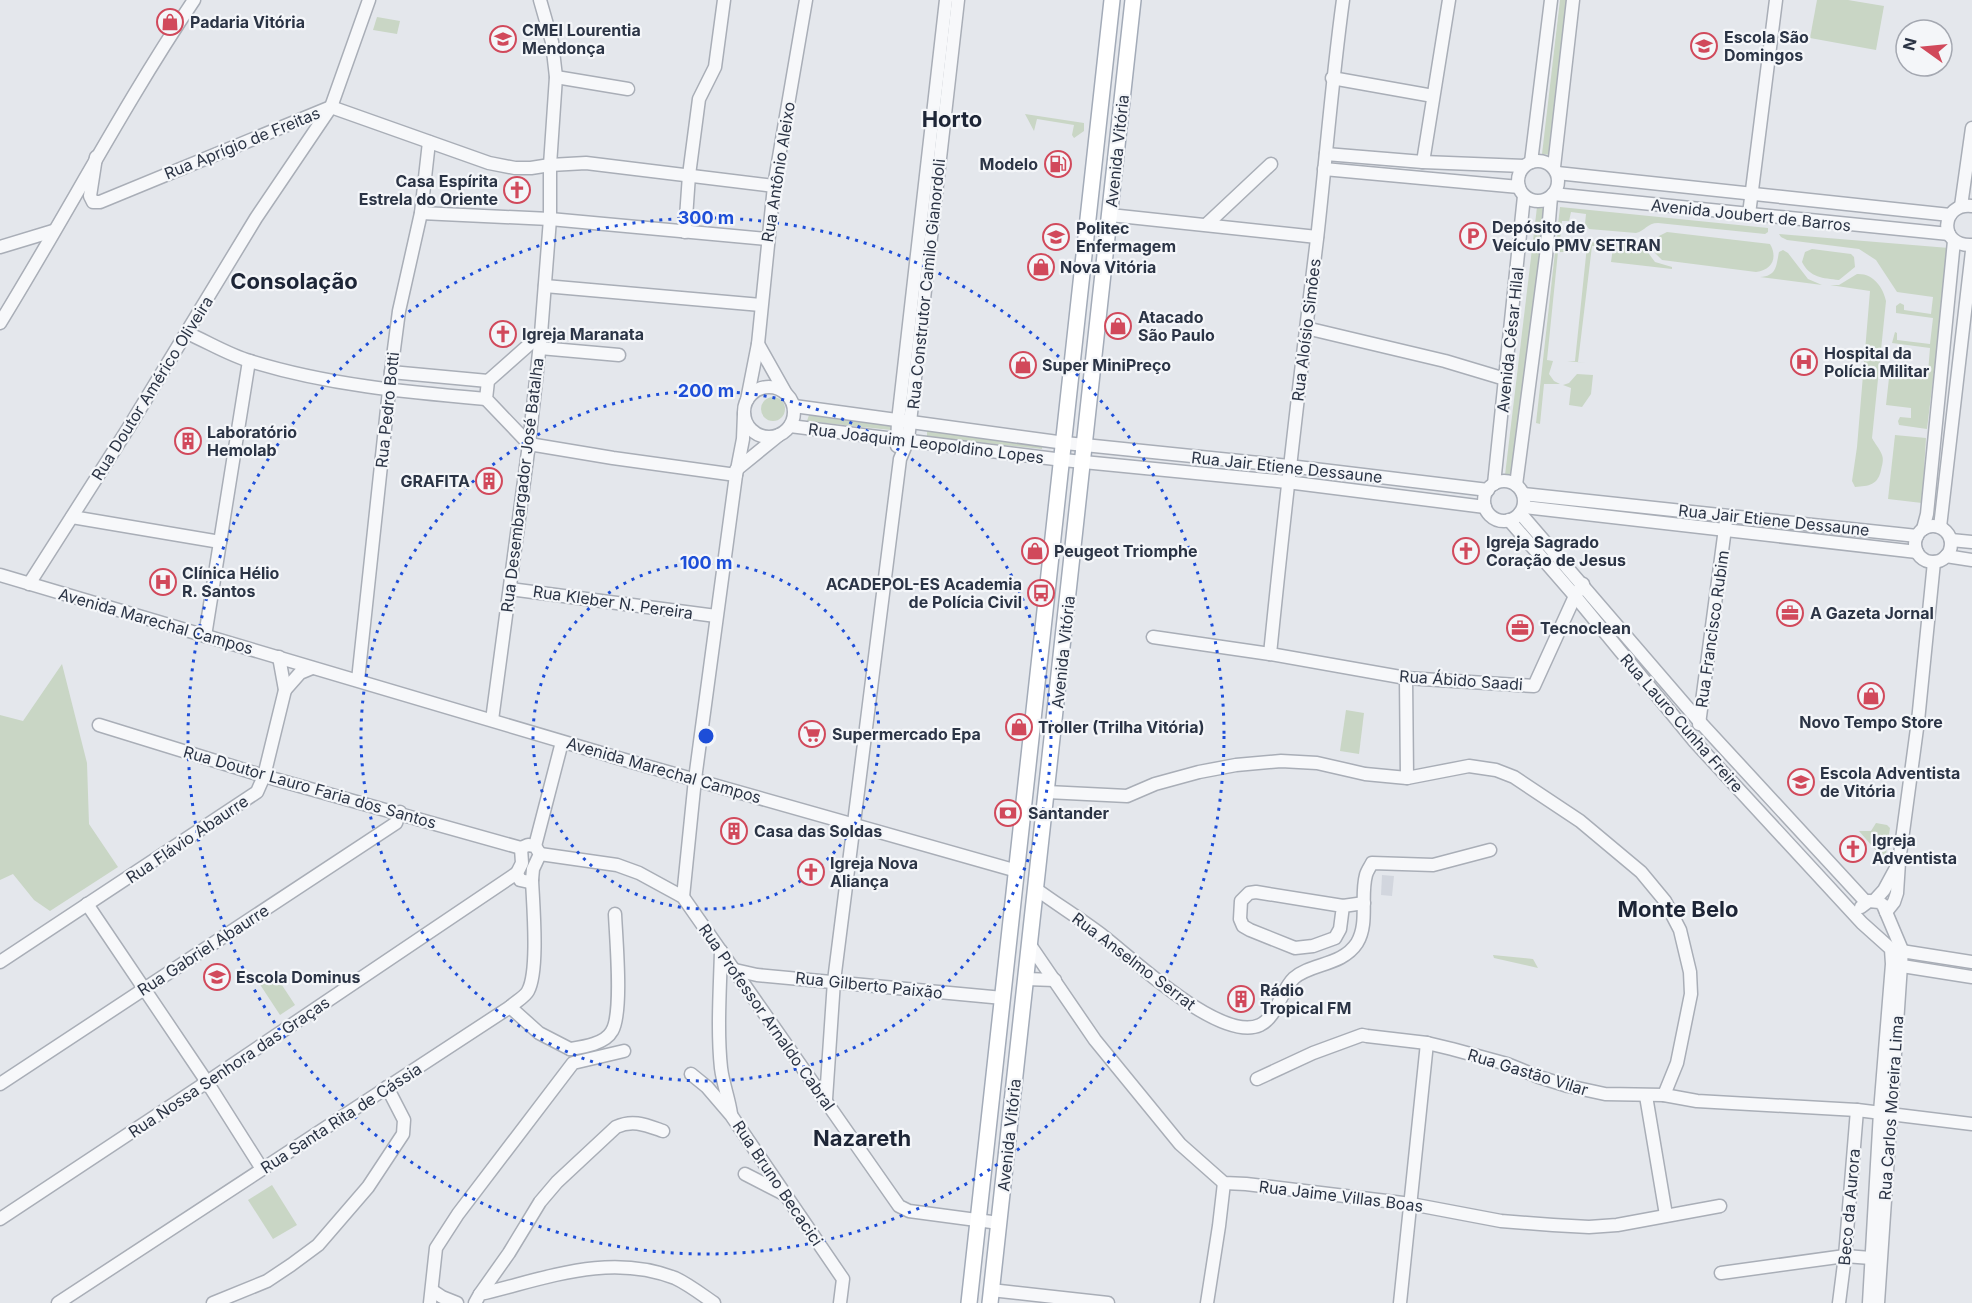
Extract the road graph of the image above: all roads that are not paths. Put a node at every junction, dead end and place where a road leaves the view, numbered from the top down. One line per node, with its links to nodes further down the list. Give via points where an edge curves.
1 (194, 0): 23 (street)
2 (369, 0): 19 (street, Rua Doutor Américo Oliveira)
3 (540, 0): 15 (street, Rua Desembargador José Batalha, via 552,42)
4 (724, 0): 30 (street, via 715,68 699,99)
5 (806, 0): 31 (street, Rua Antônio Aleixo)
6 (946, 0): 69 (street, Rua Construtor Camilo Gianordoli)
7 (958, 0): 69 (street, Rua Construtor Camilo Gianordoli)
8 (1112, 0): 73 (main road, Avenida Vitória)
9 (1133, 0): 37 (main road, Avenida Vitória)
10 (1343, 0): 16 (street, Rua Aloísio Simões)
11 (1449, 0): 18 (street)
12 (1551, 0): 26 (street)
13 (1573, 0): 29 (street)
14 (1776, 0): 33 (street)
15 (556, 77): 17 (street); 27 (street, Rua Desembargador José Batalha)
16 (1332, 78): 18 (street); 22 (street, Rua Aloísio Simões)
17 (628, 88)
18 (1433, 96): 24 (street)
19 (331, 107): 21 (street, Rua Aprígio de Freitas); 23 (street, Rua Aprígio de Freitas, via 100,202 93,202 90,196); 54 (street, Rua Doutor Américo Oliveira, via 256,218)
20 (1972, 128): 35 (street)
21 (429, 142): 27 (street, Rua Aprígio de Freitas, via 515,168); 36 (street, Rua Pedro Botti)
22 (1326, 154): 24 (street); 28 (street, Rua Aloísio Simões)
23 (96, 157): 42 (street)
24 (1423, 162): 26 (street)
25 (1271, 164): 41 (street)
26 (1527, 164): 29 (street, via 1543,161); 32 (street, via 1519,174)
27 (550, 165): 30 (street, Rua Aprígio de Freitas, via 586,163); 40 (street, Rua Desembargador José Batalha)
28 (1324, 169): 32 (street); 44 (street, Rua Aloísio Simões)
29 (1556, 170): 33 (street, Avenida Joubert de Barros); 34 (street, via 1558,184)
30 (689, 175): 31 (street, Rua Aprígio de Freitas); 43 (street)
31 (774, 186): 46 (street, Rua Antônio Aleixo)
32 (1522, 191): 34 (street, via 1537,201); 61 (street, Avenida César Hilal)
33 (1752, 193): 38 (street); 39 (street, Avenida Joubert de Barros)
34 (1552, 196): 38 (street, Avenida Joubert de Barros); 82 (street, Avenida César Hilal)
35 (1967, 206): 39 (street)
36 (421, 213): 40 (street); 60 (street, Rua Pedro Botti, via 399,311)
37 (1110, 214): 41 (street); 75 (main road, Avenida Vitória)
38 (1749, 214): 45 (street, Avenida Joubert de Barros)
39 (1950, 215): 45 (street, via 1947,221)
40 (550, 219): 43 (street); 50 (street, Rua Desembargador José Batalha)
41 (1207, 224): 44 (street)
42 (53, 231): 48 (street); 52 (street)
43 (685, 232): 46 (street)
44 (1317, 237): 53 (street, Rua Aloísio Simões)
45 (1952, 238): 47 (street, Avenida Joubert de Barros, via 1963,246); 89 (street, via 1927,514)
46 (767, 239): 51 (street, Rua Antônio Aleixo)
47 (1972, 245)
48 (0, 247)
49 (1972, 251): 87 (street)
50 (545, 286): 51 (street); 55 (street, Rua Desembargador José Batalha)
51 (761, 305): 56 (street, Rua Antônio Aleixo)
52 (0, 322)
53 (1306, 328): 61 (street); 78 (street, Rua Aloísio Simões)
54 (187, 333): 59 (street); 85 (street, Rua Doutor Américo Oliveira)
55 (541, 334): 57 (street, Rua Desembargador José Batalha); 62 (street)
56 (758, 344): 64 (street); 66 (street, Rua Antônio Aleixo)
57 (540, 348): 58 (street); 74 (street, Rua Desembargador José Batalha)
58 (620, 355)
59 (249, 361): 63 (street); 91 (street)
60 (391, 372): 62 (street); 63 (street, Rua Pedro Botti)
61 (1506, 379): 81 (street, Avenida César Hilal)
62 (488, 381): 65 (street)
63 (390, 391): 65 (street); 109 (street, Rua Pedro Botti)
64 (786, 393): 66 (street, via 778,388 760,388); 67 (street)
65 (486, 399): 74 (street)
66 (747, 400): 68 (street)
67 (794, 406): 69 (street, Rua Joaquim Leopoldino Lopes); 70 (street)
68 (744, 414): 71 (street, via 752,431 760,436); 79 (street)
69 (904, 421): 72 (street, Rua Construtor Camilo Gianordoli); 73 (street, Rua Joaquim Leopoldino Lopes)
70 (790, 426): 71 (street); 72 (street, Rua Joaquim Leopoldino Lopes)
71 (779, 435): 79 (street)
72 (902, 440): 76 (street, Rua Joaquim Leopoldino Lopes); 121 (street, Rua Construtor Camilo Gianordoli)
73 (1065, 443): 75 (street, Rua Joaquim Leopoldino Lopes); 76 (main road, Avenida Vitória)
74 (529, 444): 79 (street); 100 (street, Rua Desembargador José Batalha)
75 (1085, 445): 77 (main road, Avenida Vitória); 78 (street, Rua Jair Etiene Dessaune)
76 (1063, 460): 77 (street, Rua Joaquim Leopoldino Lopes); 126 (main road, Avenida Vitória)
77 (1083, 462): 80 (street, Rua Jair Etiene Dessaune); 119 (main road, Avenida Vitória)
78 (1289, 466): 80 (street, Rua Aloísio Simões); 81 (street, Rua Jair Etiene Dessaune)
79 (736, 472): 102 (street)
80 (1287, 482): 83 (street, Rua Jair Etiene Dessaune); 105 (street, Rua Aloísio Simões)
81 (1491, 487): 82 (street, via 1504,481); 83 (street)
82 (1521, 500): 84 (street, Rua Jair Etiene Dessaune); 86 (street); 88 (street, Rua Jair Etiene Dessaune); 99 (street, Rua Lauro Cunha Freire)
83 (1485, 507): 86 (street, via 1493,518)
84 (1726, 515): 88 (street, Rua Francisco Rubim); 89 (street, Rua Jair Etiene Dessaune)
85 (72, 517): 91 (street); 98 (street, Rua Doutor Américo Oliveira)
86 (1509, 520): 101 (street, Rua Lauro Cunha Freire)
87 (1940, 527): 89 (street, via 1929,526); 90 (street)
88 (1725, 529): 93 (street, Rua Jair Etiene Dessaune); 112 (street, Rua Francisco Rubim)
89 (1920, 532): 93 (street, via 1915,542)
90 (1951, 540): 92 (street); 94 (street)
91 (220, 542): 103 (street)
92 (1972, 542)
93 (1917, 552): 96 (street)
94 (1946, 556): 95 (street); 96 (street)
95 (1972, 560)
96 (1934, 562): 125 (street)
97 (0, 575): 98 (street, Avenida Marechal Campos)
98 (29, 584): 103 (street, Avenida Marechal Campos)
99 (1582, 584): 101 (street, Rua Ábido Saadi); 112 (street, Rua Lauro Cunha Freire)
100 (510, 588): 102 (street, Rua Kleber N. Pereira); 111 (street, Rua Desembargador José Batalha)
101 (1575, 596): 108 (street, Rua Ábido Saadi, via 1534,686); 115 (street, Rua Lauro Cunha Freire)
102 (716, 616): 118 (street)
103 (205, 636): 106 (street, Avenida Marechal Campos)
104 (1153, 637): 105 (street, Rua Ábido Saadi)
105 (1273, 654): 108 (street, Rua Ábido Saadi)
106 (279, 657): 107 (street, Avenida Marechal Campos); 110 (street, Rua Flávio Abaurre)
107 (312, 668): 109 (street, Avenida Marechal Campos); 110 (street, via 300,673)
108 (1406, 678): 117 (street)
109 (358, 680): 111 (street, Avenida Marechal Campos)
110 (285, 690): 116 (street, Rua Flávio Abaurre)
111 (492, 720): 114 (street, Avenida Marechal Campos)
112 (1699, 721): 115 (street, Rua Francisco Rubim); 131 (street, Rua Lauro Cunha Freire)
113 (99, 725): 116 (street, Rua Doutor Lauro Faria dos Santos)
114 (562, 742): 118 (street, Avenida Marechal Campos); 123 (street)
115 (1695, 742): 138 (street, Rua Lauro Cunha Freire)
116 (264, 776): 120 (street, Rua Doutor Lauro Faria dos Santos); 133 (street, Rua Flávio Abaurre, via 257,792)
117 (1407, 778): 119 (street, via 1281,761 1199,772 1127,796); 164 (street, via 1469,766 1514,777 1580,820 1641,872 1665,901 1680,930 1691,994 1677,1063)
118 (695, 779): 121 (street, Avenida Marechal Campos); 130 (street)
119 (1047, 792): 129 (main road, Avenida Vitória)
120 (400, 812): 122 (street, Rua Doutor Lauro Faria dos Santos); 151 (street, Rua Gabriel Abaurre, via 396,823)
121 (854, 823): 126 (street, Avenida Marechal Campos); 149 (street, Rua Construtor Camilo Gianordoli)
122 (522, 848): 123 (street, Rua Professor Arnaldo Cabral); 127 (street)
123 (538, 850): 128 (street, Rua Santa Rita de Cássia); 130 (street, Rua Professor Arnaldo Cabral, via 617,865)
124 (1490, 850): 132 (street, Rua Anselmo Serrat, via 1433,865 1372,863 1366,875)
125 (1899, 862): 131 (street, via 1886,887); 137 (street, via 1897,893)
126 (1017, 871): 135 (main road, via 1031,882); 153 (main road, Avenida Vitória)
127 (517, 873): 128 (street, via 520,880); 161 (street, Rua Nossa Senhora das Graças)
128 (532, 880): 154 (street, Rua Santa Rita de Cássia, via 533,969 528,992)
129 (1036, 889): 132 (street, Rua Anselmo Serrat, via 1175,994 1210,1017 1240,1029 1261,1025 1295,976 1350,951 1358,942); 135 (main road, Avenida Vitória)
130 (683, 897): 141 (street, Rua Professor Arnaldo Cabral)
131 (1870, 901): 137 (street, via 1883,905); 138 (street, via 1860,908)
132 (1364, 903): 134 (street)
133 (87, 904): 142 (street, Rua Flávio Abaurre); 151 (street)
134 (1343, 906): 134 (street, via 1256,892 1249,893 1241,902 1240,919 1243,926 1259,934 1304,948 1335,938)
135 (1034, 910): 139 (main road, Avenida Vitória)
136 (615, 914): 156 (street, via 616,1022 612,1033 603,1040)
137 (1886, 914): 138 (street, via 1879,927); 140 (street, Rua Carlos Moreira Lima)
138 (1862, 923): 140 (street)
139 (1030, 945): 148 (main road, Avenida Vitória); 150 (street)
140 (1897, 950): 143 (street); 144 (street, Rua Carlos Moreira Lima)
141 (721, 951): 145 (street, Rua Professor Arnaldo Cabral); 169 (street, Rua Bruno Becacici, via 719,1043)
142 (0, 962)
143 (1972, 962)
144 (1897, 965): 147 (street); 168 (street, Rua Carlos Moreira Lima)
145 (735, 970): 146 (street, Rua Gilberto Paixão); 152 (street, Rua Professor Arnaldo Cabral)
146 (757, 975): 149 (street, Rua Gilberto Paixão); 152 (street)
147 (1972, 977)
148 (1026, 979): 150 (street); 181 (main road, Avenida Vitória)
149 (834, 981): 153 (street, Rua Gilberto Paixão); 166 (street, Rua Construtor Camilo Gianordoli)
150 (1055, 981): 174 (street, via 1137,1093 1180,1144)
151 (144, 988): 161 (street); 162 (street, Rua Gabriel Abaurre)
152 (749, 994): 166 (street, Rua Professor Arnaldo Cabral)
153 (1003, 998): 180 (main road, Avenida Vitória)
154 (510, 1007): 156 (street, via 540,1033); 163 (street, Rua Santa Rita de Cássia)
155 (1427, 1043): 160 (street, Rua Gastão Vilar, via 1362,1035); 165 (street, Rua Gastão Vilar, via 1507,1064 1568,1086 1605,1094); 176 (street)
156 (570, 1049): 158 (street)
157 (624, 1051): 158 (street)
158 (573, 1063): 187 (street, via 436,1248)
159 (691, 1074): 169 (street)
160 (1257, 1079)
161 (207, 1082): 172 (street); 179 (street, Rua Nossa Senhora das Graças)
162 (0, 1084)
163 (387, 1087): 172 (street, Rua Santa Rita de Cássia); 189 (street, via 404,1120 403,1134 368,1187 318,1245 267,1281)
164 (1664, 1095): 165 (street, Rua Gastão Vilar); 167 (street, Rua Gastão Vilar, via 1696,1101)
165 (1646, 1096): 178 (street)
166 (826, 1099): 180 (street, Rua Professor Arnaldo Cabral, via 903,1210)
167 (1857, 1110): 168 (street, Rua Gastão Vilar); 182 (street, Beco da Aurora)
168 (1885, 1113): 170 (street, Rua Gastão Vilar); 183 (street, Rua Carlos Moreira Lima); 199 (street, Rua Carlos Moreira Lima)
169 (731, 1115): 175 (street, Rua Bruno Becacici)
170 (1972, 1124)
171 (663, 1131): 186 (street, via 641,1123 627,1122 616,1127 540,1202)
172 (262, 1169): 188 (street, Rua Santa Rita de Cássia)
173 (745, 1174): 175 (street)
174 (1224, 1183): 176 (street, Rua Jaime Villas Boas); 195 (street)
175 (787, 1196): 192 (street, Rua Bruno Becacici, via 843,1279)
176 (1411, 1204): 178 (street, Rua Jaime Villas Boas, via 1501,1221 1571,1226 1617,1225); 196 (street)
177 (1720, 1206): 178 (street, Rua Jaime Villas Boas)
178 (1665, 1215)
179 (0, 1219)
180 (978, 1221): 181 (street, Rua Professor Arnaldo Cabral); 193 (main road, Avenida Vitória)
181 (999, 1223): 185 (main road, Avenida Vitória)
182 (1845, 1256): 183 (street); 184 (street); 197 (street, Beco da Aurora)
183 (1871, 1258): 198 (street, Rua Carlos Moreira Lima)
184 (1721, 1273)
185 (990, 1297): 194 (street)
186 (477, 1298): 191 (street, via 560,1272 622,1266 676,1279)
187 (437, 1299): 190 (street)
188 (57, 1303)
189 (213, 1303)
190 (457, 1303)
191 (714, 1303)
192 (840, 1303)
193 (969, 1303)
194 (1108, 1303)
195 (1207, 1303)
196 (1400, 1303)
197 (1839, 1303)
198 (1869, 1303)
199 (1878, 1303)

